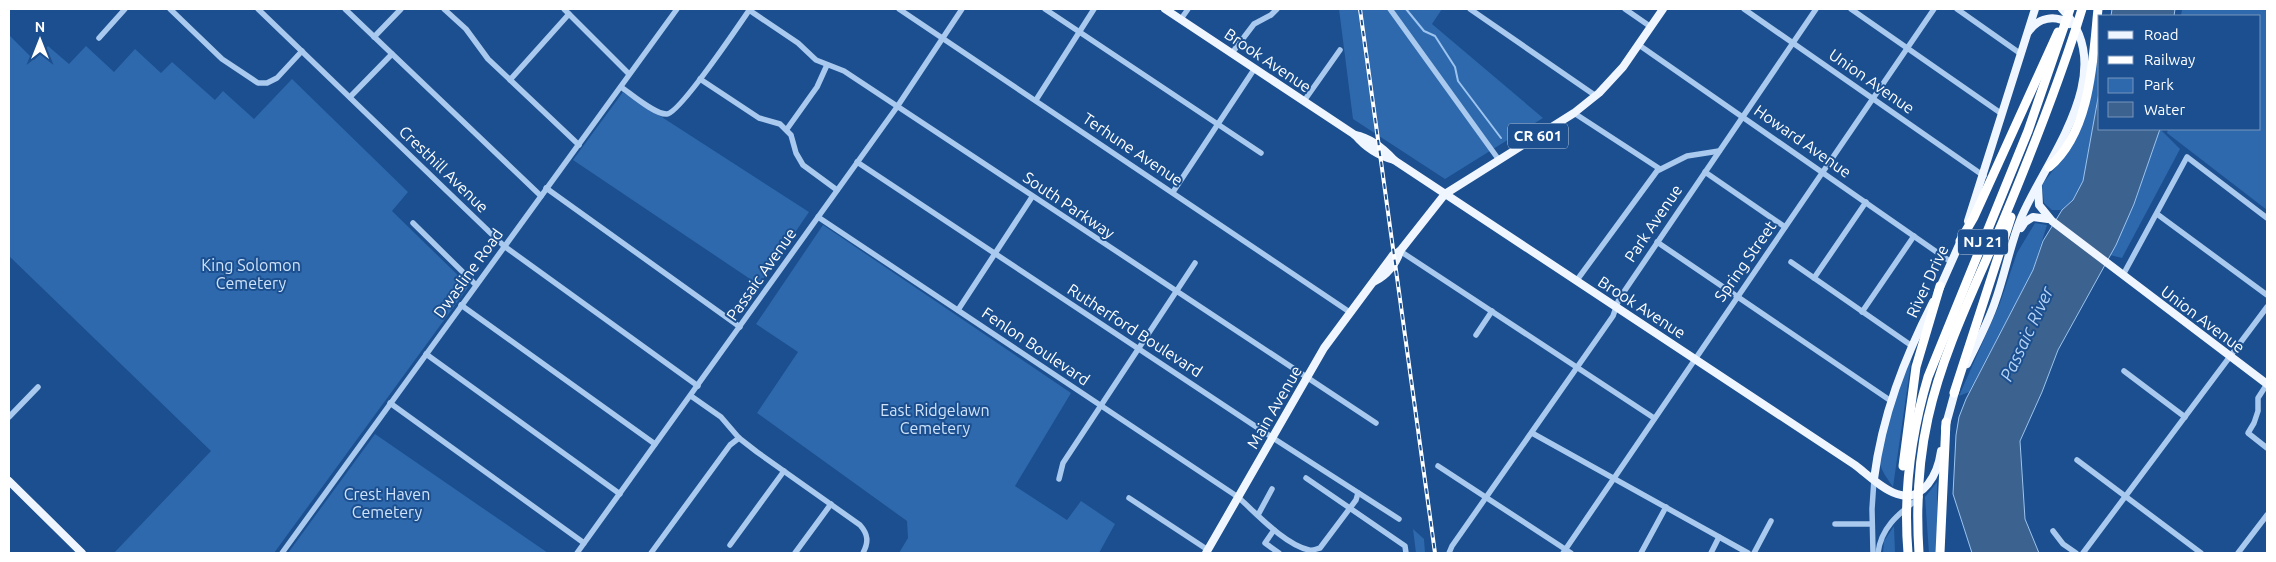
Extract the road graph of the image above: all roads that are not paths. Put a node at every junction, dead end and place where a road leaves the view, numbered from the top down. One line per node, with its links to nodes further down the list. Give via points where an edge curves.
1 (125, 9): 38 (street)
2 (170, 9): 45 (street, via 222,59 258,83 277,78)
3 (258, 9): 45 (street, Cresthill Avenue)
4 (344, 9): 37 (street)
5 (401, 9): 37 (street)
6 (444, 9): 53 (street)
7 (564, 9): 31 (street)
8 (677, 9): 51 (street, Dwasline Road)
9 (749, 9): 49 (street, South Parkway); 52 (street)
10 (899, 9): 39 (street, Terhune Avenue)
11 (962, 9): 39 (street, Passaic Avenue)
12 (1045, 9): 35 (street)
13 (1094, 9): 35 (street)
14 (1165, 9): 32 (main road, Brook Avenue)
15 (1188, 9): 32 (street)
16 (1278, 9): 46 (street, via 1254,24)
17 (1390, 9): 69 (street)
18 (1470, 9): 55 (street)
19 (1625, 9): 34 (street)
20 (1663, 9): 34 (main road, Main Avenue / CR 601)
21 (1744, 9): 41 (street, Union Avenue)
22 (1816, 9): 41 (street, Park Avenue)
23 (1851, 9): 43 (street)
24 (1934, 9): 43 (street, Spring Street)
25 (1957, 9): 48 (street)
26 (2035, 9): 36 (main road, River Drive)
27 (2062, 9): 33 (main road)
28 (2069, 9): 33 (street); 92 (highway); 152 (highway, NJ 21, via 2028,131 1928,376)
29 (2082, 9): 73 (highway, NJ 21)
30 (2098, 9): 71 (highway, via 2093,64 2084,104 2067,144)
31 (569, 14): 51 (street); 53 (street)
32 (1181, 20): 46 (main road, Brook Avenue)
33 (2074, 24): 40 (main road)
34 (1651, 27): 42 (main road, Main Avenue / CR 601)
35 (1080, 32): 58 (street); 64 (street)
36 (2026, 36): 40 (main road, via 2036,23 2056,18 2070,25); 48 (main road, River Drive)
37 (374, 37): 47 (street)
38 (99, 38)
39 (943, 38): 58 (street, Terhune Avenue); 60 (street, Passaic Avenue)
40 (2082, 41): 71 (main road, via 2085,64 2082,86)
41 (1793, 43): 57 (street, Union Avenue); 63 (street, Park Avenue)
42 (1639, 44): 55 (main road, Main Avenue / CR 601); 63 (street, Howard Avenue)
43 (1908, 48): 57 (street, Spring Street); 62 (street)
44 (1340, 50): 59 (street)
45 (302, 51): 56 (street, Cresthill Avenue)
46 (1232, 53): 50 (main road, Brook Avenue)
47 (392, 54): 56 (street); 82 (street)
48 (2021, 54): 62 (main road, River Drive)
49 (827, 65): 60 (street, South Parkway, via 844,71); 65 (street, via 817,87)
50 (1255, 68): 59 (main road, Brook Avenue); 64 (street)
51 (629, 74): 54 (street, Dwasline Road)
52 (700, 79): 54 (street, via 671,113 661,113); 65 (street, via 759,118)
53 (510, 80): 66 (street)
54 (621, 86): 66 (street, Dwasline Road)
55 (1596, 96): 61 (main road, Main Avenue / CR 601)
56 (350, 97): 94 (street, Cresthill Avenue)
57 (1873, 98): 75 (street, Spring Street); 76 (street, Union Avenue)
58 (1036, 100): 80 (street, Terhune Avenue)
59 (1304, 101): 81 (main road, Brook Avenue, via 1387,152)
60 (897, 106): 70 (street, Passaic Avenue); 83 (street, South Parkway)
61 (1574, 113): 69 (main road, Main Avenue / CR 601); 72 (street)
62 (2002, 114): 76 (main road, River Drive)
63 (1743, 116): 67 (street, Park Avenue); 75 (street, Howard Avenue)
64 (1218, 124): 68 (street); 80 (street)
65 (787, 129): 79 (street, via 803,165)
66 (579, 145): 78 (street, Dwasline Road)
67 (1720, 151): 72 (street, via 1687,156); 74 (street, Park Avenue)
68 (1261, 153)
69 (1499, 160): 81 (main road, Main Avenue / CR 601)
70 (858, 162): 79 (street, Passaic Avenue); 97 (street, Rutherford Boulevard)
71 (2049, 166): 77 (main road)
72 (1660, 169): 103 (street, via 1653,174)
73 (2024, 171): 129 (highway); 198 (highway, NJ 21, via 1938,380 1918,474)
74 (1705, 172): 90 (street); 93 (street, Park Avenue)
75 (1823, 172): 84 (street, Howard Avenue); 90 (street, Spring Street)
76 (1984, 176): 92 (main road, River Drive)
77 (2038, 185): 88 (main road, Union Avenue, via 2039,205); 96 (main road)
78 (546, 188): 82 (street, Dwasline Road); 116 (street)
79 (837, 190): 86 (street, Passaic Avenue)
80 (1173, 192): 115 (street, Terhune Avenue)
81 (1445, 194): 95 (main road, Main Avenue / CR 601); 103 (main road, Brook Avenue)
82 (540, 196): 94 (street, Dwasline Road)
83 (1032, 197): 97 (street); 106 (street, South Parkway)
84 (1866, 202): 91 (street, Howard Avenue); 102 (street)
85 (2157, 214): 87 (street, via 2187,157); 101 (street); 107 (street)
86 (818, 217): 112 (street, Fenlon Boulevard); 116 (street, Passaic Avenue)
87 (2267, 218)
88 (2052, 221): 96 (main road, via 2037,216 2029,219); 101 (main road, Union Avenue)
89 (413, 223): 104 (street)
90 (1785, 227): 108 (street, Spring Street)
91 (1914, 236): 99 (street, Howard Avenue); 114 (street)
92 (1960, 241): 99 (main road, River Drive)
93 (1657, 242): 108 (street); 110 (street, Park Avenue)
94 (504, 246): 104 (street, Dwasline Road); 127 (street, Cresthill Avenue)
95 (1400, 250): 113 (street); 115 (main road, Main Avenue / CR 601, via 1398,258 1383,277 1375,281)
96 (2010, 250): 129 (main road, via 1992,311)
97 (995, 254): 112 (street); 119 (street, Rutherford Boulevard)
98 (1791, 262): 102 (street)
99 (1951, 262): 105 (main road, River Drive)
100 (1195, 264): 106 (street)
101 (2123, 275): 121 (main road, Union Avenue)
102 (1814, 278): 114 (street)
103 (1577, 280): 110 (main road, Brook Avenue)
104 (476, 285): 109 (street, Dwasline Road)
105 (1940, 286): 118 (main road, River Drive); 152 (highway, via 1916,367)
106 (1176, 292): 119 (street); 125 (street, South Parkway)
107 (2267, 295)
108 (1737, 297): 122 (street, Spring Street); 131 (street)
109 (461, 305): 120 (street, Dwasline Road); 142 (street)
110 (1616, 306): 122 (main road, Brook Avenue); 123 (street, Park Avenue, via 1614,316)
111 (2267, 307): 121 (street)
112 (958, 310): 133 (street, Fenlon Boulevard)
113 (1492, 311): 117 (street); 123 (street)
114 (1862, 312): 118 (street)
115 (1351, 313): 125 (main road, Main Avenue / CR 601)
116 (740, 327): 127 (street, Passaic Avenue)
117 (1476, 335)
118 (1912, 346): 131 (main road, River Drive)
119 (1139, 349): 133 (street); 141 (street, Rutherford Boulevard)
120 (426, 354): 132 (street, Dwasline Road); 158 (street)
121 (2230, 356): 126 (main road, Union Avenue); 135 (street)
122 (1694, 358): 136 (street, Spring Street); 146 (main road, Brook Avenue)
123 (1577, 368): 136 (street); 139 (street, Park Avenue)
124 (2124, 371): 135 (street)
125 (1306, 378): 138 (street, South Parkway); 141 (main road, Main Avenue / CR 601)
126 (2267, 384): 143 (street, via 2258,398 2258,411 2248,433)
127 (698, 386): 130 (street, Passaic Avenue)
128 (38, 387): 134 (street)
129 (1954, 393): 137 (main road)
130 (691, 396): 140 (street, via 721,417); 142 (street, Passaic Avenue)
131 (1890, 401): 144 (main road, River Drive)
132 (390, 403): 176 (street); 182 (street, Dwasline Road)
133 (1101, 406): 153 (street, via 1063,463); 162 (street, Fenlon Boulevard)
134 (9, 417)
135 (2185, 417): 160 (street)
136 (1654, 418): 151 (street, Spring Street)
137 (1946, 422): 149 (main road); 199 (highway)
138 (1376, 423)
139 (1532, 433): 151 (street); 163 (street, Park Avenue)
140 (739, 438): 148 (street); 184 (street, via 724,452)
141 (1272, 438): 159 (street, Rutherford Boulevard); 162 (main road, Main Avenue / CR 601)
142 (656, 444): 158 (street, Passaic Avenue)
143 (2267, 448)
144 (1878, 456): 146 (main road, via 1870,466); 154 (main road, River Drive); 157 (main road, via 1880,475)
145 (2077, 460): 160 (street)
146 (1855, 465): 154 (main road, Brook Avenue)
147 (1438, 466): 163 (street)
148 (784, 471): 164 (street); 177 (street)
149 (1937, 471): 157 (main road, via 1926,487 1914,494); 196 (street, via 1927,489 1886,528)
150 (1306, 478): 165 (street)
151 (1613, 478): 166 (street); 180 (street, Spring Street)
152 (1905, 478): 197 (highway)
153 (1059, 479)
154 (1874, 480): 157 (main road, Brook Avenue); 172 (street)
155 (9, 481): 181 (main road)
156 (1272, 489): 167 (street)
157 (1890, 491)
158 (620, 494): 176 (street, Passaic Avenue)
159 (1357, 495): 165 (street); 169 (street, Rutherford Boulevard)
160 (2126, 496): 201 (street); 202 (street)
161 (1129, 498): 179 (street)
162 (1238, 498): 167 (street, Fenlon Boulevard); 179 (main road, Main Avenue / CR 601)
163 (1486, 498): 180 (street); 190 (street, Park Avenue)
164 (831, 504): 185 (street); 186 (street, via 864,530 867,541)
165 (1350, 506): 178 (street, via 1320,548 1311,551); 189 (street, via 1405,546)
166 (1666, 507): 175 (street); 191 (street)
167 (1258, 515): 173 (street, Fenlon Boulevard)
168 (2267, 515): 203 (street)
169 (1399, 519)
170 (1771, 521): 194 (street)
171 (1835, 524): 172 (street)
172 (1872, 524): 195 (street)
173 (1274, 530): 178 (street, Fenlon Boulevard); 187 (street, via 1265,544)
174 (2053, 531): 200 (street)
175 (1719, 537): 192 (street); 193 (street)
176 (584, 543): 183 (street, Passaic Avenue)
177 (730, 545)
178 (1300, 547): 188 (street)
179 (1207, 552)
180 (1566, 552)
181 (82, 553)
182 (282, 553)
183 (577, 553)
184 (651, 553)
185 (795, 553)
186 (863, 553)
187 (1279, 553)
188 (1296, 553)
189 (1406, 553)
190 (1449, 553)
191 (1641, 553)
192 (1711, 553)
193 (1748, 553)
194 (1754, 553)
195 (1873, 553)
196 (1878, 553)
197 (1908, 553)
198 (1919, 553)
199 (1940, 553)
200 (2076, 553)
201 (2083, 553)
202 (2201, 553)
203 (2238, 553)

